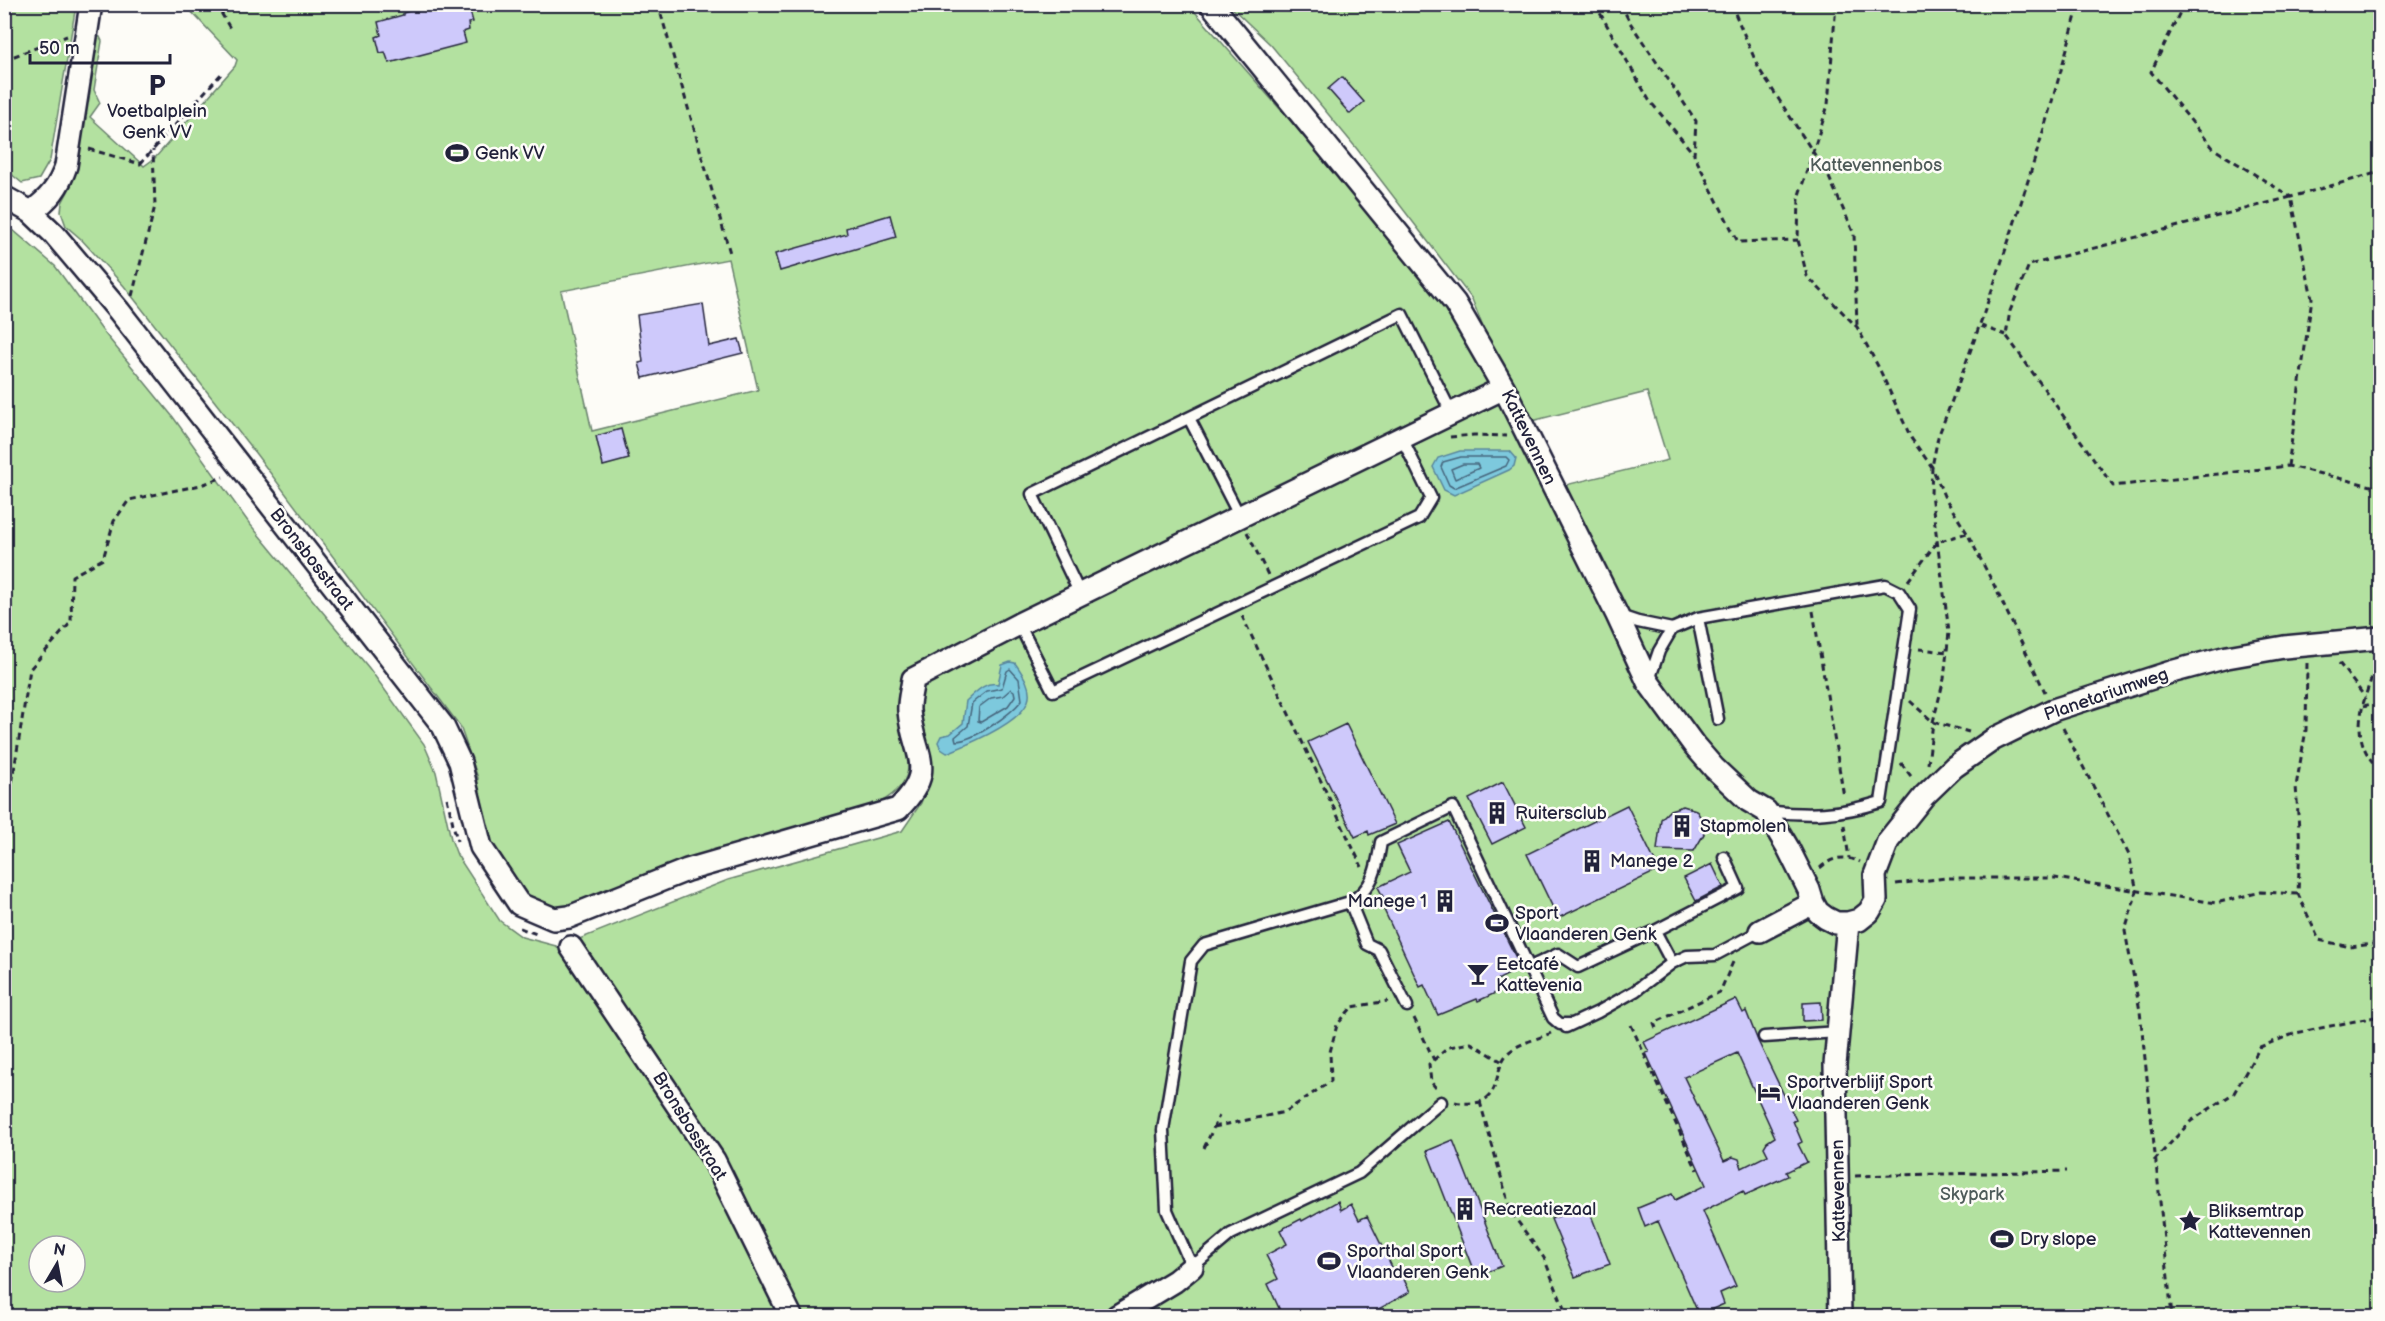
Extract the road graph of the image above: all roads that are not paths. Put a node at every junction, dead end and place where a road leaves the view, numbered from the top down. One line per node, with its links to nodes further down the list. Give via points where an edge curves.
1 (91, 4): 4 (street, via 66,166 56,190)
2 (1211, 4): 5 (street, Kattevennen, via 1455,303)
3 (4, 197): 4 (street)
4 (31, 212): 13 (street, Bronsbosstraat, via 119,311 443,726 460,762 481,847 519,904 554,919 569,917 687,870 898,809 914,794 922,764 909,711 913,679)
5 (1504, 388): 6 (street); 11 (street, Kattevennen)
6 (1452, 414): 7 (lane, via 1402,314); 8 (street)
7 (1189, 418): 9 (lane); 10 (lane, via 1032,494)
8 (1402, 438): 9 (street); 13 (lane, via 1431,498 1419,518 1053,691)
9 (1240, 517): 10 (street)
10 (1080, 594): 13 (street)
11 (1617, 615): 14 (lane); 16 (street, Kattevennen)
12 (1698, 618): 14 (lane); 17 (lane); 18 (lane, via 1886,585 1899,592 1910,609 1881,802 1844,813)
13 (1019, 624)
14 (1672, 629): 16 (lane)
15 (2380, 638): 22 (street, Planetariumweg, via 2227,657 2053,710 1994,739 1954,767 1924,796 1888,841 1876,881 1876,900 1869,912)
16 (1648, 682): 18 (street, Kattevennen, via 1714,768 1749,801)
17 (1718, 719)
18 (1766, 811): 20 (street, Kattevennen)
19 (1724, 857): 23 (lane, via 1738,888)
20 (1811, 897): 22 (street, via 1818,912 1826,918); 24 (street)
21 (1350, 902): 27 (lane, via 1361,896 1376,872 1381,842 1453,807); 28 (lane, via 1367,944 1379,950); 32 (lane, via 1204,945 1191,961 1163,1130 1167,1210)
22 (1848, 923): 29 (street, Kattevennen)
23 (1655, 931): 26 (lane); 27 (lane, via 1578,967 1558,954)
24 (1760, 931): 26 (lane, via 1715,955 1687,956)
25 (571, 947): 33 (street, Bronsbosstraat, via 714,1160)
26 (1672, 963): 27 (lane, via 1635,991 1568,1026 1553,1018)
27 (1530, 968)
28 (1404, 1002)
29 (1838, 1032): 30 (lane); 35 (street, Kattevennen, via 1834,1065)
30 (1764, 1037)
31 (1442, 1100): 32 (lane, via 1359,1173 1231,1234)
32 (1192, 1267): 34 (street)
33 (790, 1317)
34 (1117, 1317)
35 (1840, 1317)

